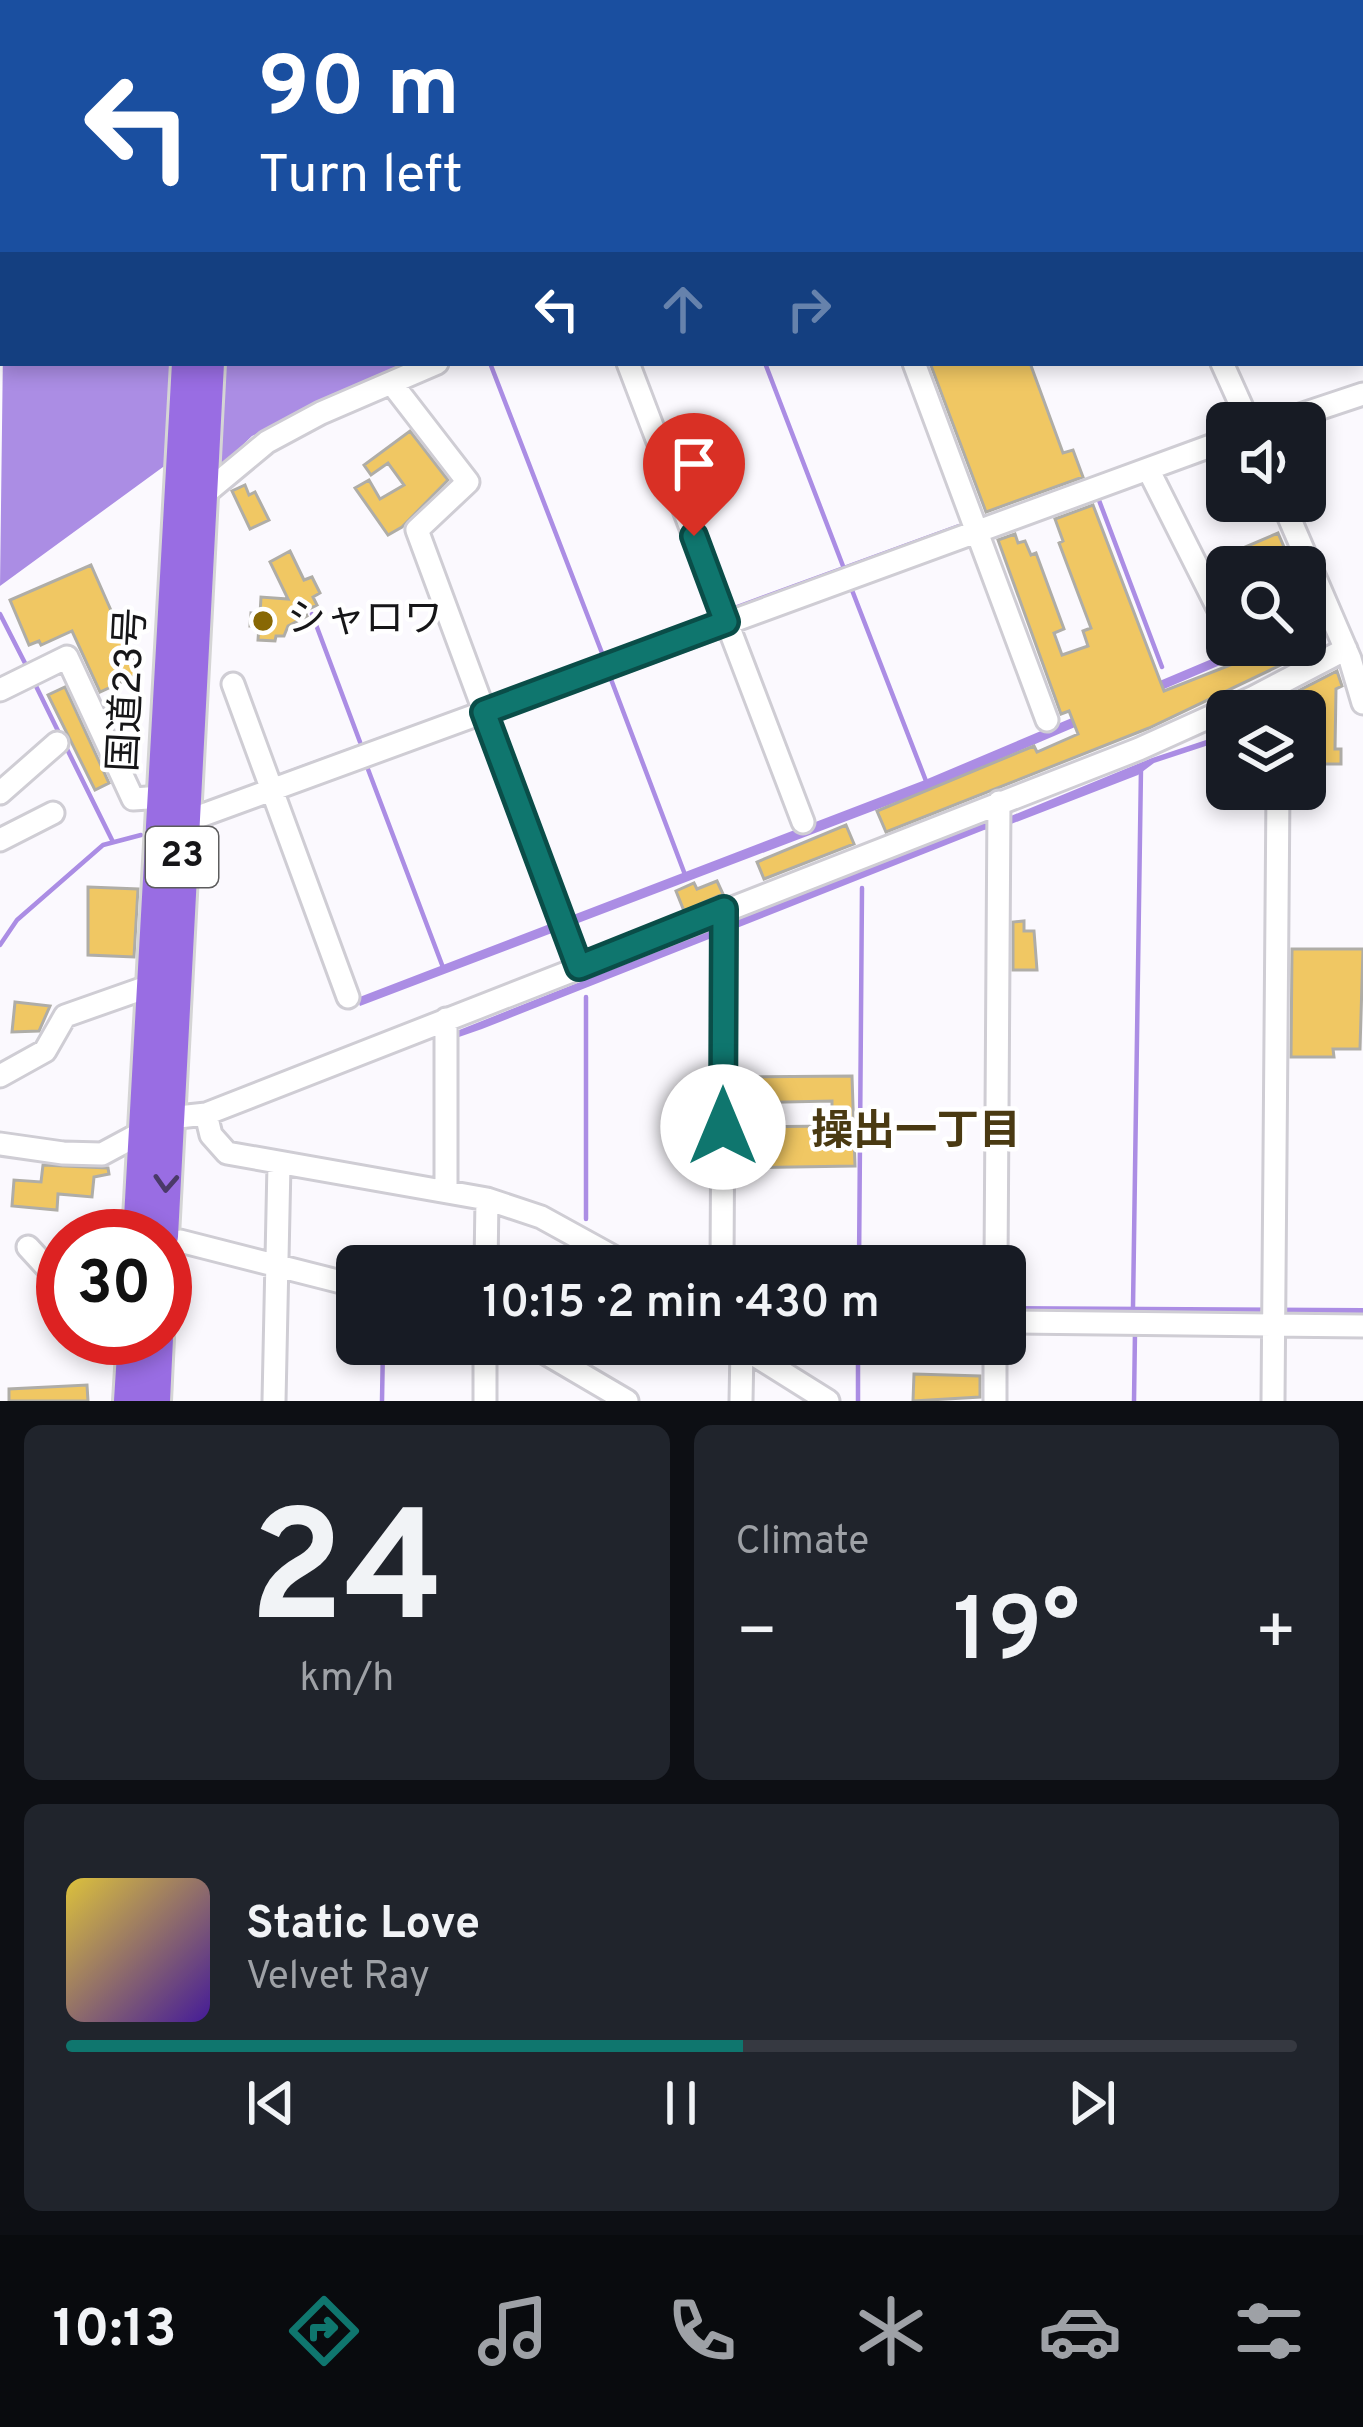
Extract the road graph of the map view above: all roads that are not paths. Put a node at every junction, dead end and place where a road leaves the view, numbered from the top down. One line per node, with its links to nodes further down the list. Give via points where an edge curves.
1 (187, 366): 13 (highway, 国道23号 / 23)
2 (209, 366): 13 (highway, 国道23号 / 23)
3 (431, 366): 7 (street)
4 (629, 366): 17 (street)
5 (915, 366): 15 (street)
6 (1223, 366): 9 (street)
7 (392, 385): 13 (street, via 321,413); 23 (street, via 468,482 416,530)
8 (1363, 394): 10 (street)
9 (1240, 402)
10 (1326, 406)
11 (1206, 448): 12 (street)
12 (1148, 469): 15 (street); 16 (street)
13 (195, 486): 29 (highway, 国道23号 / 23); 34 (highway, 国道23号 / 23)
14 (1292, 522): 18 (street)
15 (975, 531): 17 (street); 24 (street)
16 (1206, 584)
17 (726, 622): 23 (street); 33 (street)
18 (1355, 655): 21 (street); 22 (street)
19 (233, 684): 27 (street)
20 (0, 690): 29 (street, via 67,657 133,800)
21 (1285, 690)
22 (1363, 703)
23 (484, 712): 27 (street); 37 (street)
24 (1047, 720)
25 (1206, 723): 32 (street)
26 (57, 742): 28 (street)
27 (272, 790): 34 (street); 39 (street)
28 (0, 794)
29 (163, 796): 38 (highway, 国道23号 / 23)
30 (1278, 810): 59 (street)
31 (53, 813): 35 (street)
32 (999, 816): 36 (street); 54 (street)
33 (802, 822)
34 (184, 823): 43 (highway, 国道23号 / 23)
35 (0, 840)
36 (724, 923): 37 (street); 53 (street)
37 (579, 967): 40 (street)
38 (152, 985): 41 (street, via 65,1016 46,1051); 43 (highway, 国道23号 / 23)
39 (348, 997)
40 (446, 1032): 42 (street); 46 (street)
41 (0, 1076)
42 (206, 1114): 43 (street); 45 (street, via 226,1153)
43 (157, 1126): 44 (street, via 102,1154); 48 (highway, 国道23号 / 23); 49 (highway, 国道23号 / 23, one-way to 49)
44 (0, 1144)
45 (279, 1164): 46 (street); 57 (street)
46 (446, 1190): 47 (street)
47 (487, 1199): 51 (street); 52 (street)
48 (143, 1209)
49 (167, 1209)
50 (192, 1242): 57 (street)
51 (486, 1245)
52 (593, 1245)
53 (722, 1245)
54 (996, 1245)
55 (28, 1247): 56 (street)
56 (36, 1256)
57 (276, 1259): 58 (street); 71 (street)
58 (336, 1279)
59 (1274, 1317): 60 (street); 61 (street); 77 (street)
60 (1026, 1322)
61 (1363, 1326)
62 (136, 1365): 69 (highway)
63 (147, 1365): 70 (highway)
64 (485, 1365): 72 (street)
65 (566, 1365): 73 (street)
66 (740, 1365): 74 (street)
67 (771, 1365): 75 (street)
68 (995, 1365): 76 (street)
69 (129, 1401)
70 (155, 1401)
71 (274, 1401)
72 (485, 1401)
73 (627, 1401)
74 (741, 1401)
75 (829, 1401)
76 (994, 1401)
77 (1273, 1401)

